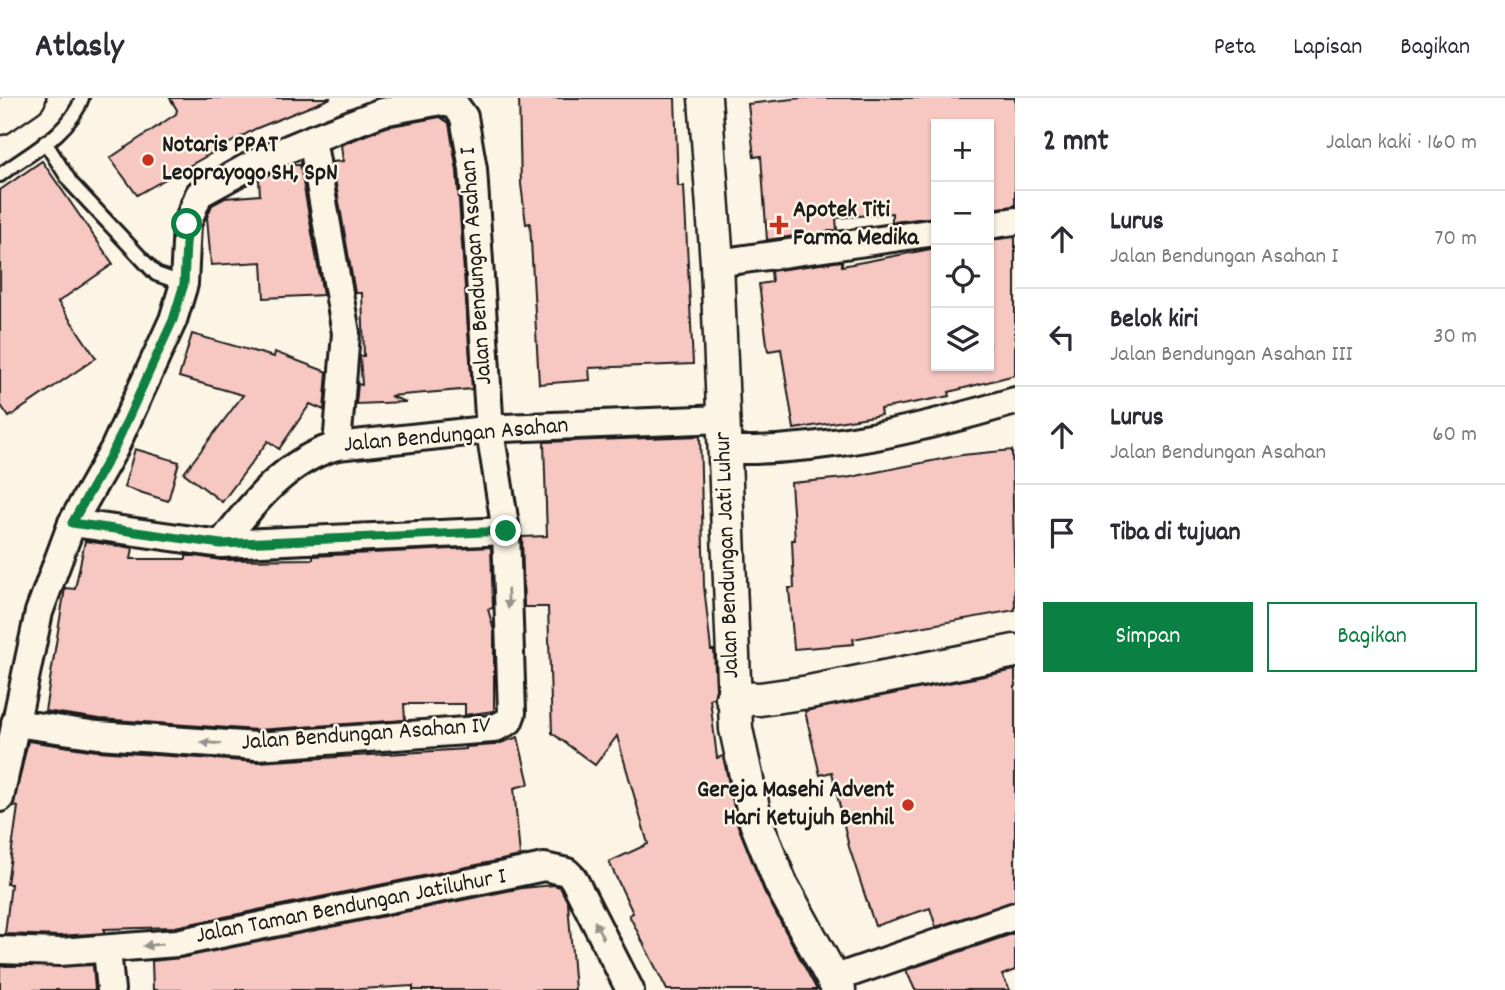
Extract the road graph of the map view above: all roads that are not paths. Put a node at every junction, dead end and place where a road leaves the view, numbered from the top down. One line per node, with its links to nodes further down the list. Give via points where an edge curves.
1 (29, 98): 4 (street)
2 (82, 98): 6 (lane, via 69,122)
3 (705, 98): 11 (street, Jalan Bendungan Jati Luhur)
4 (0, 118)
5 (312, 139): 12 (street, Jalan Bendungan Asahan I, via 261,160 200,194 187,224); 15 (street, Jalan Bendungan Asahan I, via 382,112 441,101 456,106 464,117 473,169); 16 (street, via 346,333)
6 (45, 142): 7 (lane); 12 (lane, via 71,183 156,274)
7 (0, 175)
8 (1015, 221): 9 (street)
9 (994, 224)
10 (931, 233): 11 (street)
11 (717, 263): 14 (street, Jalan Bendungan Jati Luhur)
12 (184, 284): 18 (street, Jalan Bendungan Asahan I, via 173,320 114,449)
13 (1015, 401): 17 (street, via 891,434 798,449)
14 (723, 419): 15 (street, Jalan Bendungan Asahan); 17 (street, Jalan Bendungan Jati Luhur)
15 (489, 431): 16 (street, Jalan Bendungan Asahan); 19 (street, Jalan Bendungan Asahan IV)
16 (337, 446): 20 (street, Jalan Bendungan Asahan, via 317,451 257,497)
17 (726, 450): 22 (street, Jalan Bendungan Jati Luhur)
18 (72, 523): 20 (street); 23 (street, Jalan Bendungan Asahan I, via 38,612)
19 (506, 531): 20 (street); 23 (street, Jalan Bendungan Asahan IV, one-way to 23, via 512,713 502,726 257,746 98,736)
20 (221, 544)
21 (1015, 651): 22 (street, via 809,692)
22 (733, 698): 28 (street, Jalan Bendungan Jati Luhur, via 756,822 781,884)
23 (15, 723): 24 (street, Jalan Bendungan Asahan I)
24 (0, 798)
25 (1015, 916): 28 (street)
26 (0, 950): 27 (street, Jalan Taman Bendungan Jatiluhur I)
27 (107, 950): 29 (street); 30 (street, Jalan Taman Bendungan Jatiluhur I, one-way to 27, via 573,878 544,867 177,943)
28 (836, 984)
29 (111, 990)
30 (630, 990)

